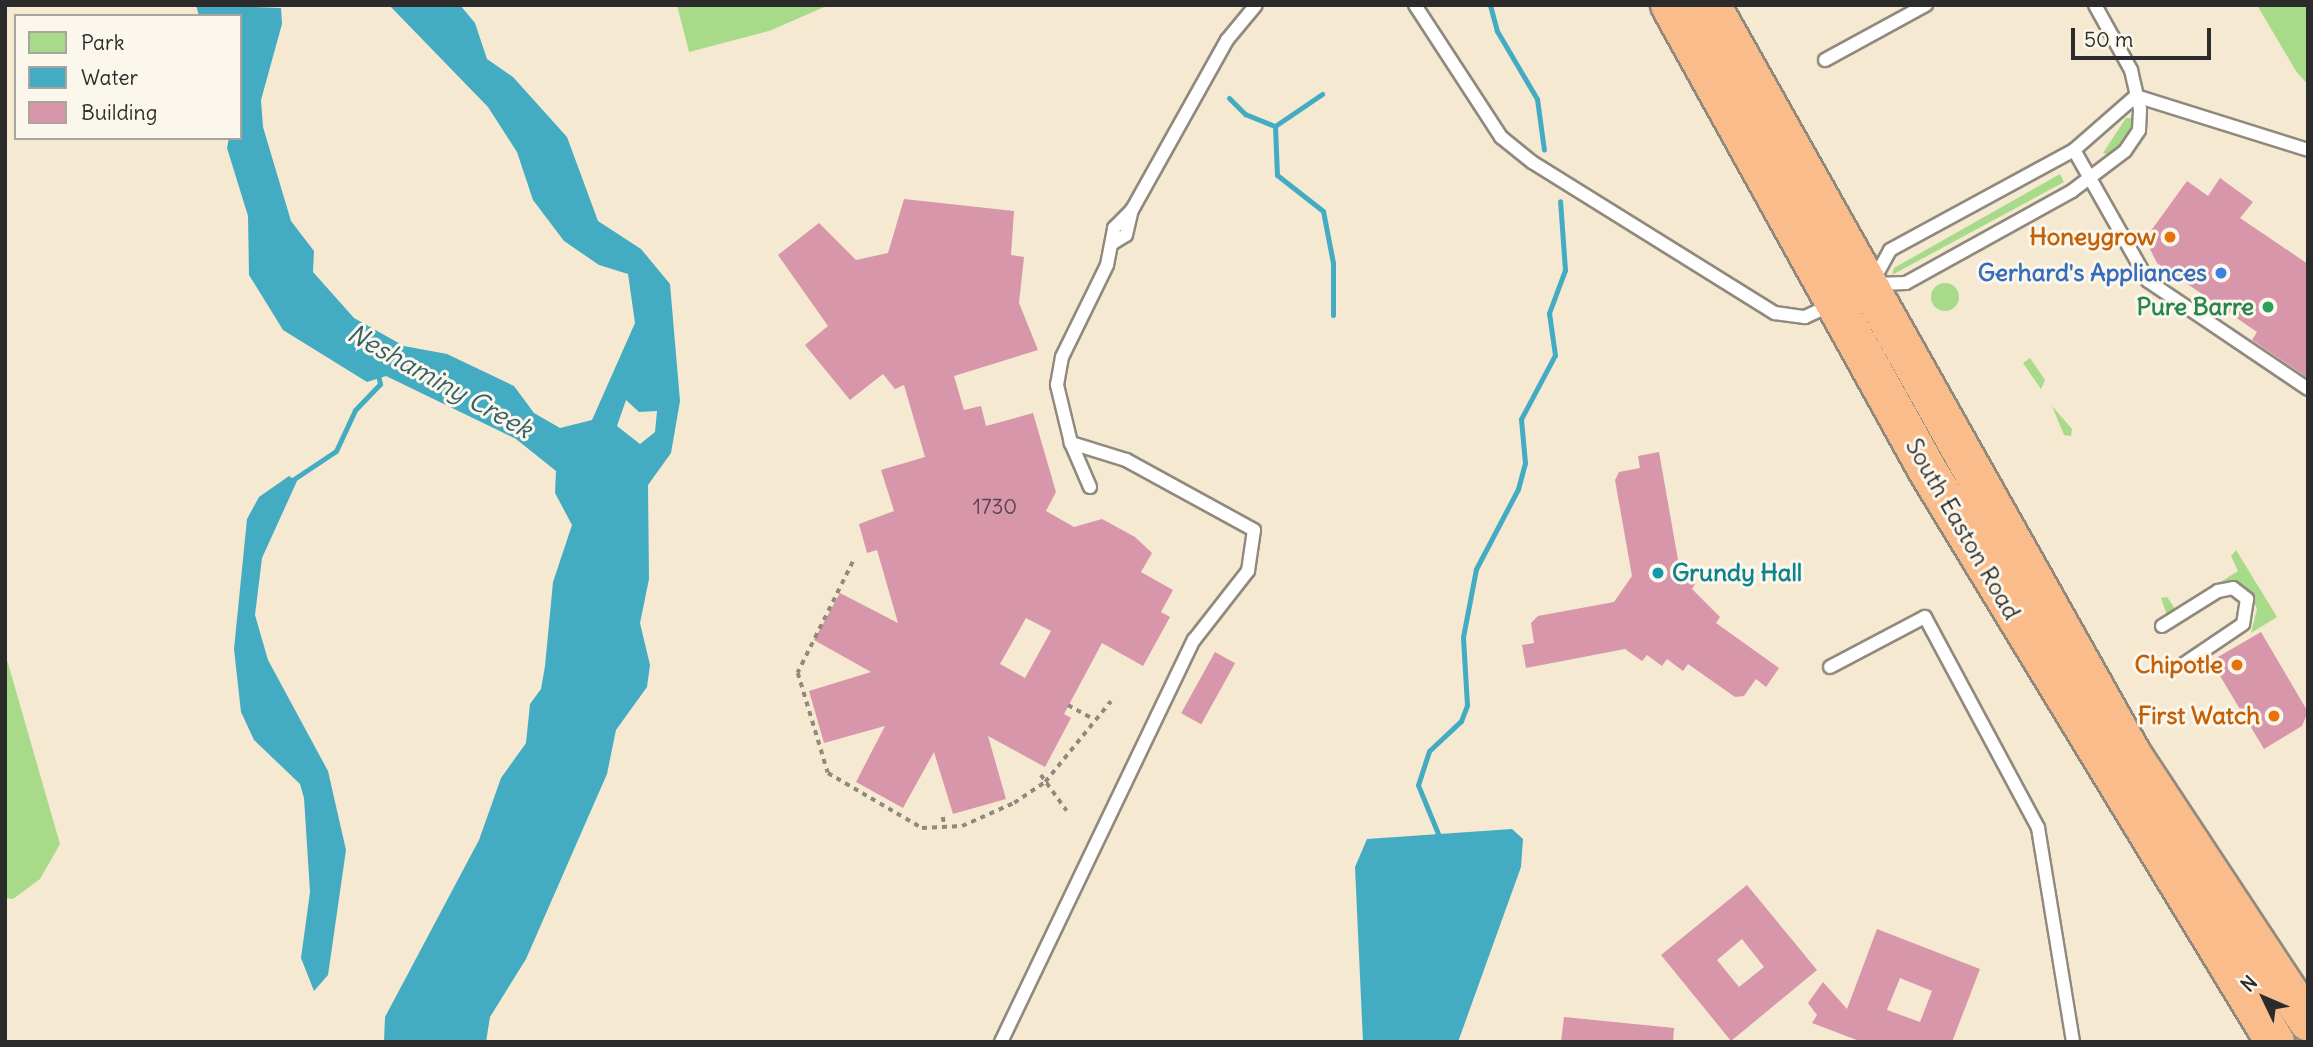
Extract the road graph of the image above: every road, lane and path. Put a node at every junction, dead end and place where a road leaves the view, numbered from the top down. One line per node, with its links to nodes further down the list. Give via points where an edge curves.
1 (1256, 5): 14 (lane, via 1227,40 1132,210 1126,235 1113,243 1062,357 1057,385)
2 (1415, 5): 12 (lane, via 1501,137 1532,162 1775,313 1805,317)
3 (1670, 5): 12 (highway, South Easton Road)
4 (1711, 5): 12 (highway, South Easton Road)
5 (1926, 5): 7 (lane)
6 (2095, 5): 8 (lane, via 2131,70)
7 (1825, 60)
8 (2136, 96): 9 (lane); 10 (lane); 11 (lane, via 2139,130)
9 (2074, 150): 11 (lane); 12 (lane, via 1890,250)
10 (2308, 150)
11 (2092, 177): 12 (lane, via 1906,283); 13 (lane, via 2148,281)
12 (1853, 294): 30 (highway, South Easton Road, via 2133,756); 33 (highway, South Easton Road, via 2102,766)
13 (2308, 389)
14 (1071, 443): 15 (lane); 31 (lane, via 1126,460 1254,530 1248,570 1194,639)
15 (1090, 487)
16 (853, 562): 26 (path, via 798,664 826,769)
17 (2162, 626): 18 (lane, via 2218,591 2233,588 2247,598 2243,624)
18 (2184, 664)
19 (1830, 667): 32 (lane, via 1925,617 2038,828)
20 (1111, 702): 22 (path)
21 (1068, 705): 22 (path)
22 (1093, 719): 25 (path)
23 (1041, 775): 25 (path)
24 (851, 777): 26 (path)
25 (1047, 779): 27 (path); 29 (path, via 1014,803)
26 (847, 785): 29 (path, via 922,828)
27 (1067, 811)
28 (943, 817): 29 (path)
29 (945, 828)
30 (2308, 1021)
31 (1001, 1042)
32 (2073, 1042)
33 (2275, 1042)

